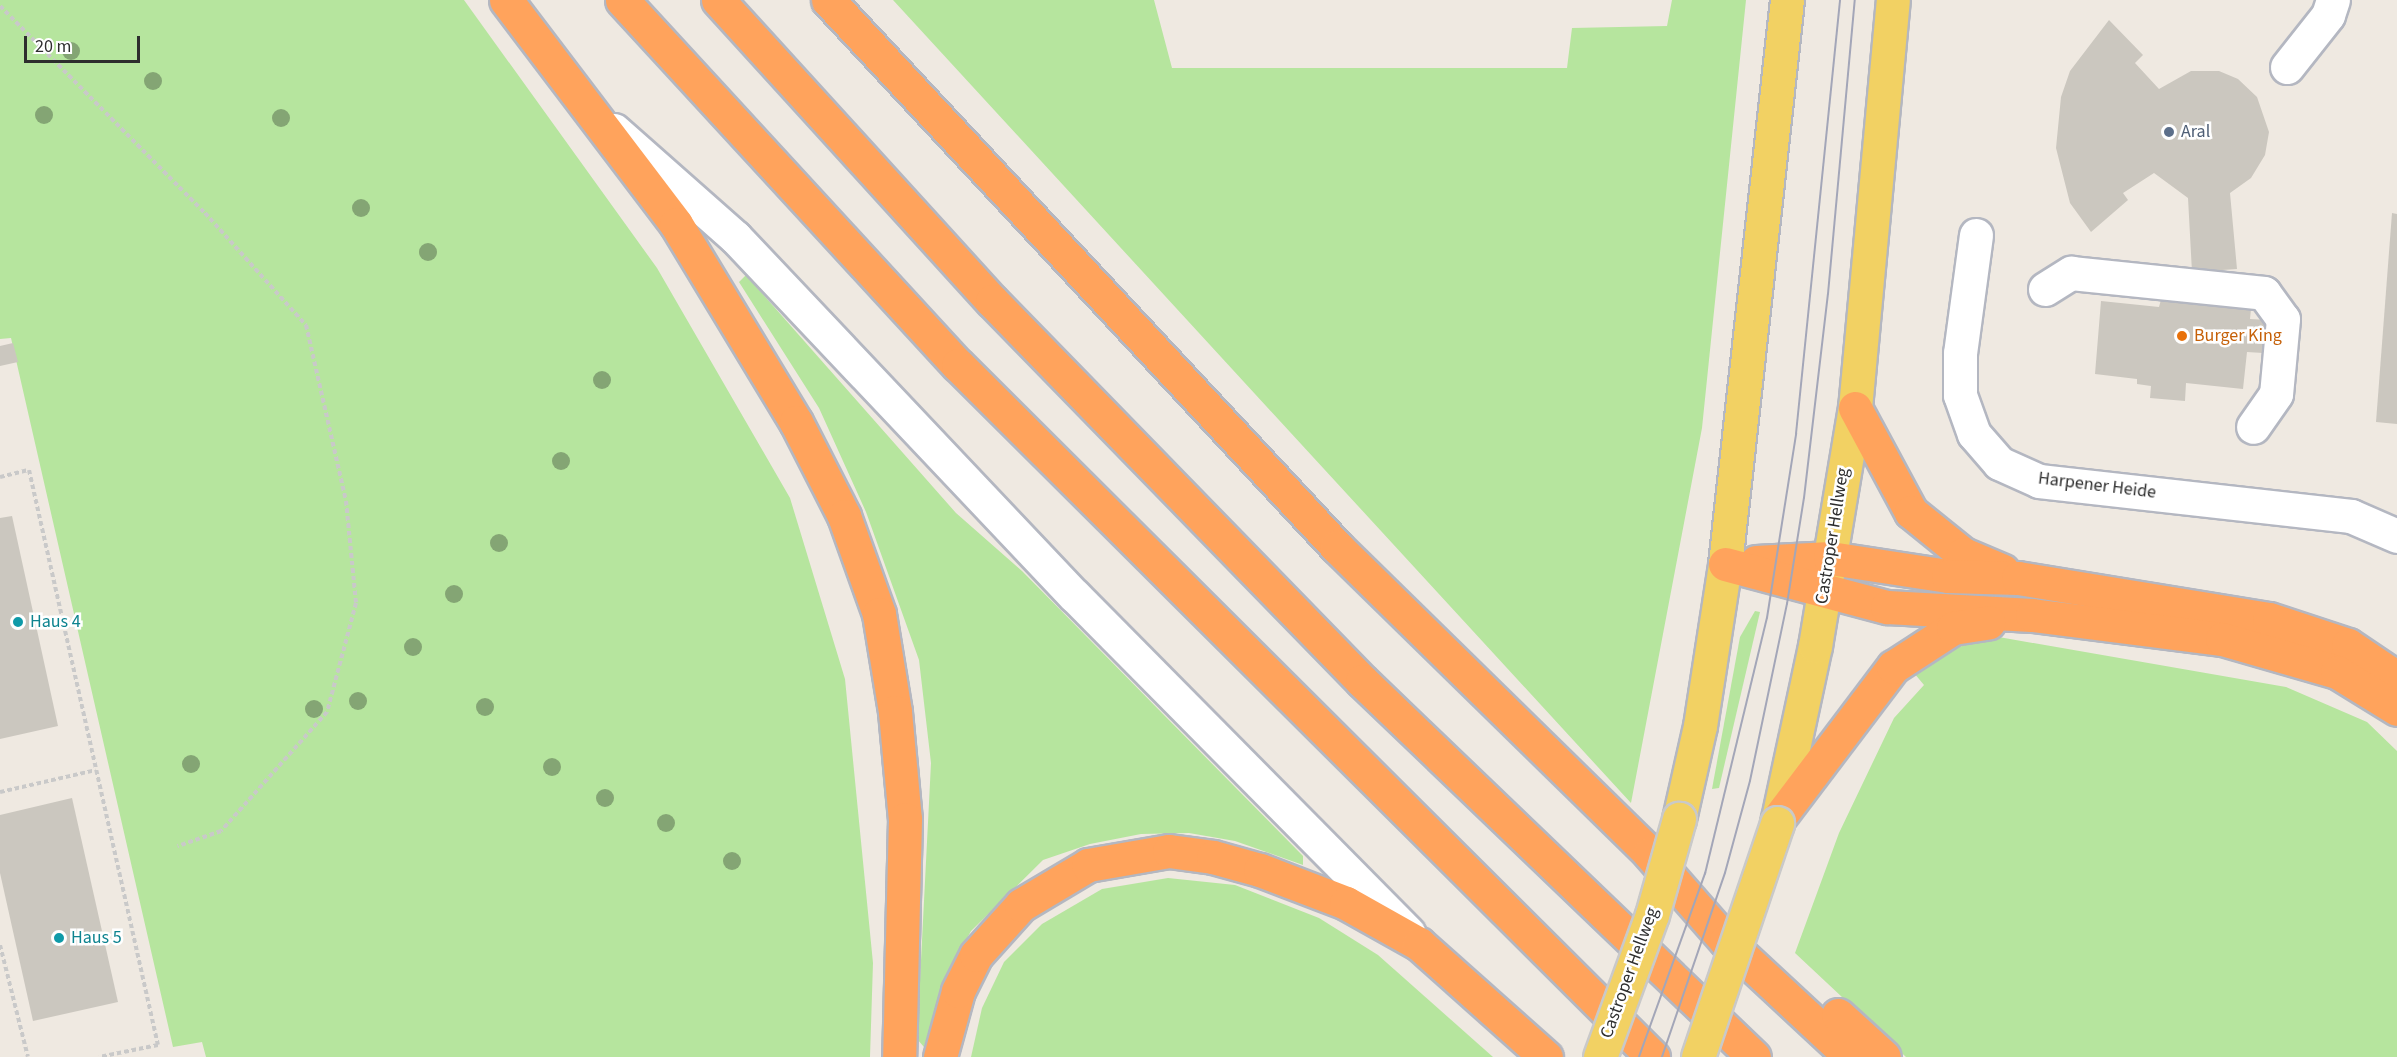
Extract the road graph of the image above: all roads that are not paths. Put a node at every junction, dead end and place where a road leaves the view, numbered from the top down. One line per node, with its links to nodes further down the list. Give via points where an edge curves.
1 (506, 0): 9 (highway)
2 (622, 0): 29 (highway, via 958,365)
3 (718, 0): 31 (highway, via 992,301 1354,673)
4 (828, 0): 23 (highway, via 1337,547)
5 (1787, 0): 16 (main road, Castroper Hellweg)
6 (1893, 0): 12 (main road, Castroper Hellweg)
7 (2333, 0): 8 (street, via 2328,15)
8 (2287, 67)
9 (593, 111): 24 (street, via 735,237 1075,596); 25 (highway, via 676,224 796,422 844,516 879,615 895,712 904,819)
10 (1976, 235): 14 (street, Harpener Heide, via 1960,354 1960,395 1974,434 1999,463 2039,481 2351,516)
11 (2045, 289): 13 (street, via 2071,273 2264,293 2283,319 2276,394)
12 (1855, 408): 15 (main road, Castroper Hellweg); 17 (highway, via 1911,512 1963,554)
13 (2253, 427)
14 (2397, 536)
15 (1830, 558): 16 (highway); 17 (highway, via 1948,576); 18 (main road, Castroper Hellweg)
16 (1725, 564): 18 (highway); 28 (main road, Castroper Hellweg, bridge, via 1700,726 1679,819 1652,915)
17 (2018, 578): 20 (highway, via 2268,619 2348,645)
18 (1825, 591): 19 (highway, via 1887,607); 22 (main road, Castroper Hellweg)
19 (2032, 615): 21 (highway, via 2222,639 2337,672); 22 (highway, via 1953,628 1893,667)
20 (2397, 678)
21 (2397, 709)
22 (1777, 821): 30 (main road, Castroper Hellweg, bridge)
23 (1650, 854): 32 (highway, via 1726,941); 33 (highway, via 1732,917)
24 (1419, 944): 26 (highway, via 1306,884 1213,857 1169,851 1088,865 1021,905 976,955 957,991); 27 (highway)
25 (899, 1057)
26 (940, 1057)
27 (1546, 1057)
28 (1600, 1057)
29 (1653, 1057)
30 (1698, 1057)
31 (1754, 1057)
32 (1851, 1057)
33 (1884, 1057)

